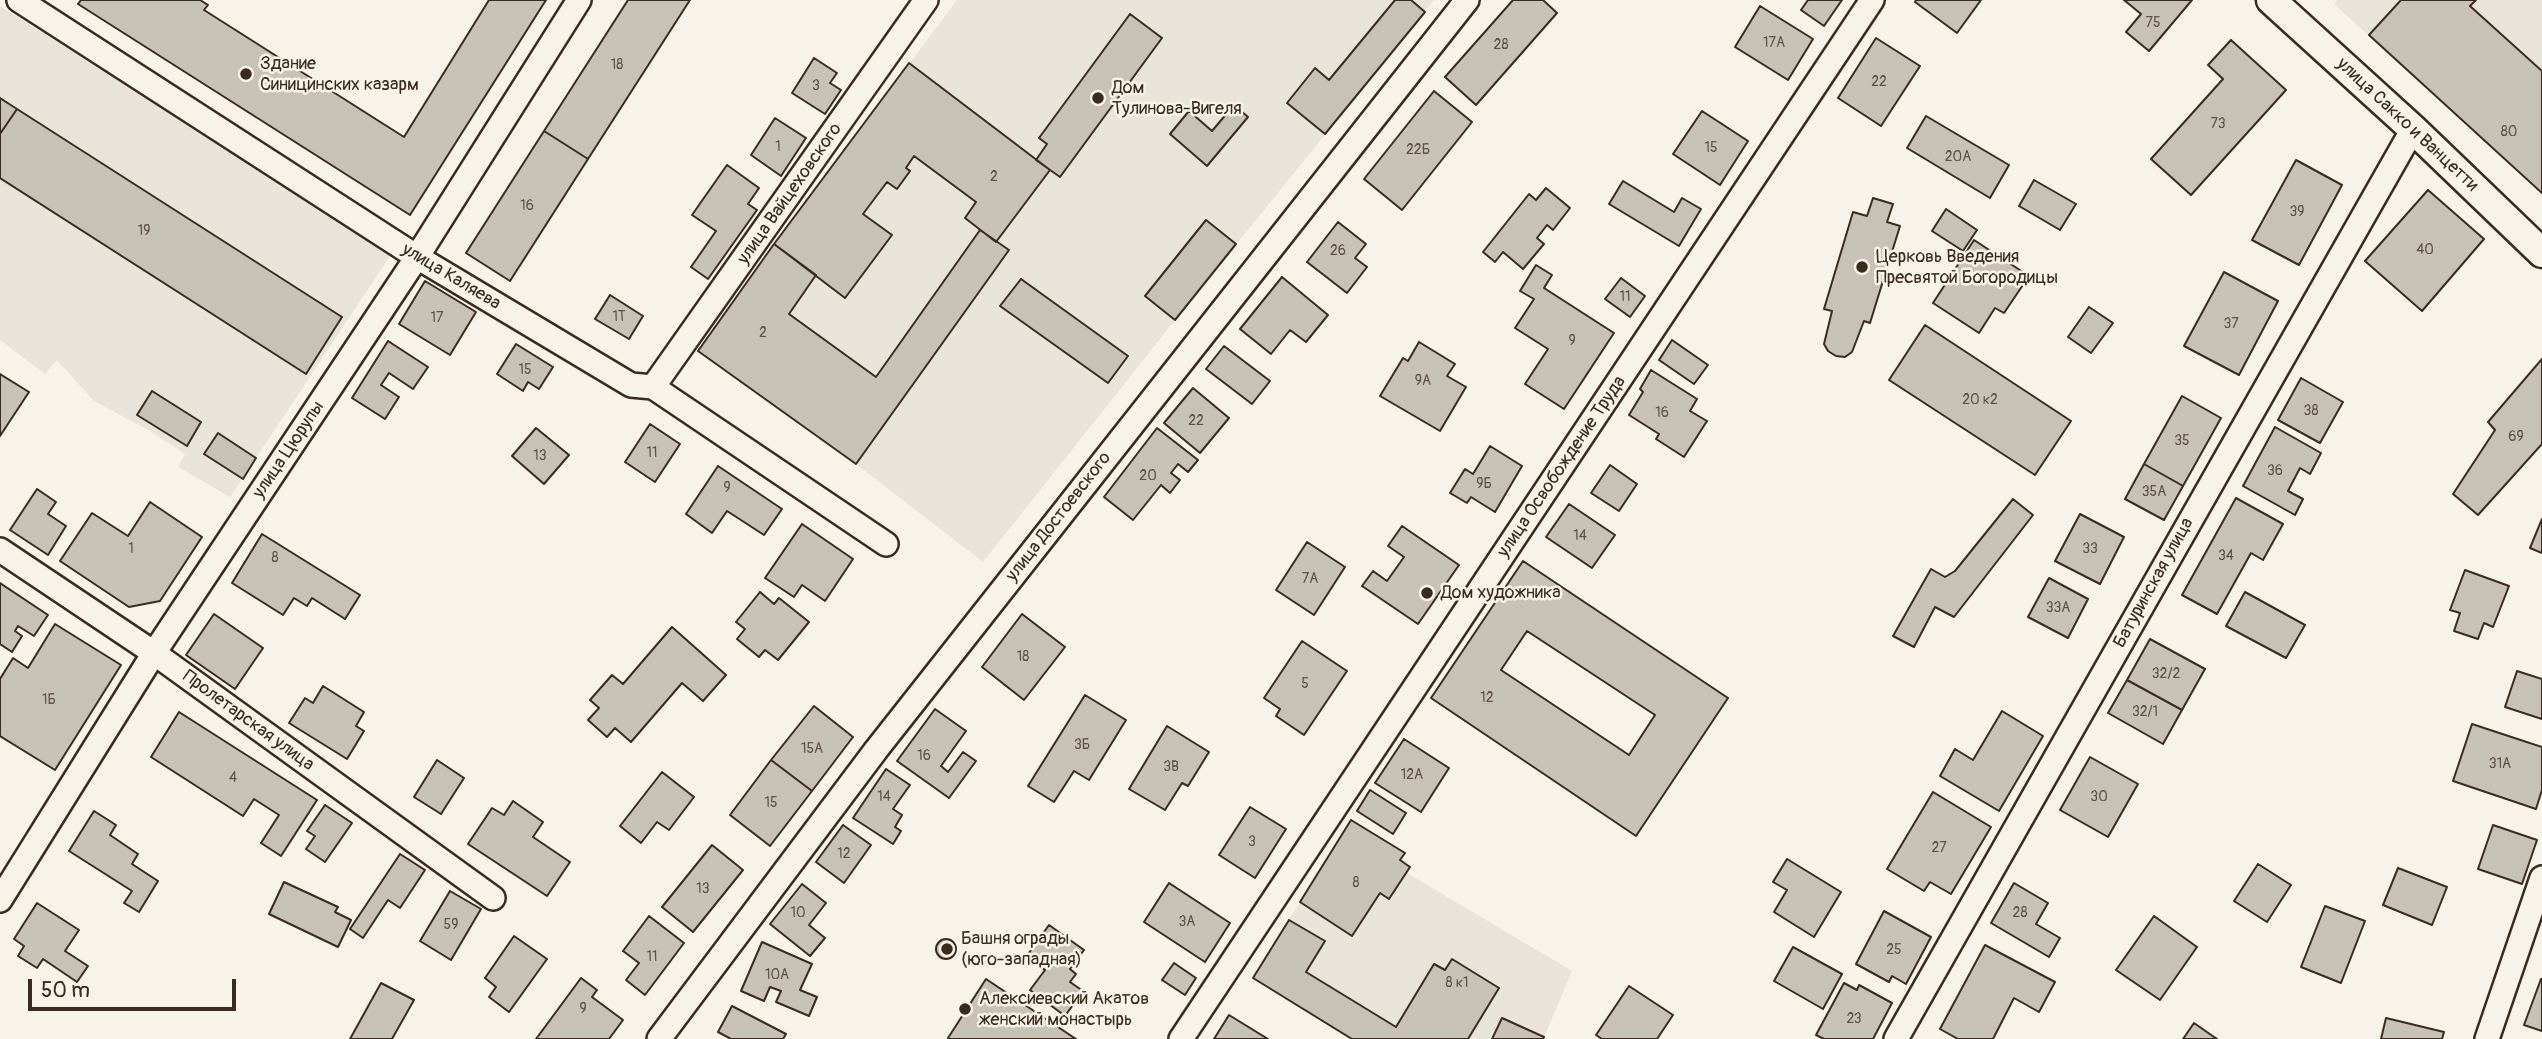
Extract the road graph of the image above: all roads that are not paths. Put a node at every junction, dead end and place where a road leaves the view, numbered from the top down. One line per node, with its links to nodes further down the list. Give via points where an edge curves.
1 (19, 0): 9 (street, улица Каляева)
2 (579, 0): 9 (street, улица Цюрупы)
3 (926, 0): 10 (street, улица Вайцеховского)
4 (1466, 0): 17 (street, улица Достоевского, via 876,750)
5 (1872, 0): 18 (street, улица Освобождение Труда)
6 (2271, 0): 7 (street, улица Сакко и Ванцетти)
7 (2413, 129): 8 (street, улица Сакко и Ванцетти); 19 (street, Батуринская улица)
8 (2542, 253)
9 (417, 257): 10 (street, улица Каляева, via 631,385); 13 (street, улица Цюрупы)
10 (653, 387): 11 (street, улица Каляева)
11 (886, 544)
12 (0, 550): 13 (street, Пролетарская улица)
13 (154, 653): 15 (street, Пролетарская улица); 16 (street, улица Цюрупы)
14 (2542, 878): 20 (street)
15 (493, 898)
16 (0, 900)
17 (659, 1039)
18 (1181, 1039)
19 (1896, 1039)
20 (2487, 1039)

